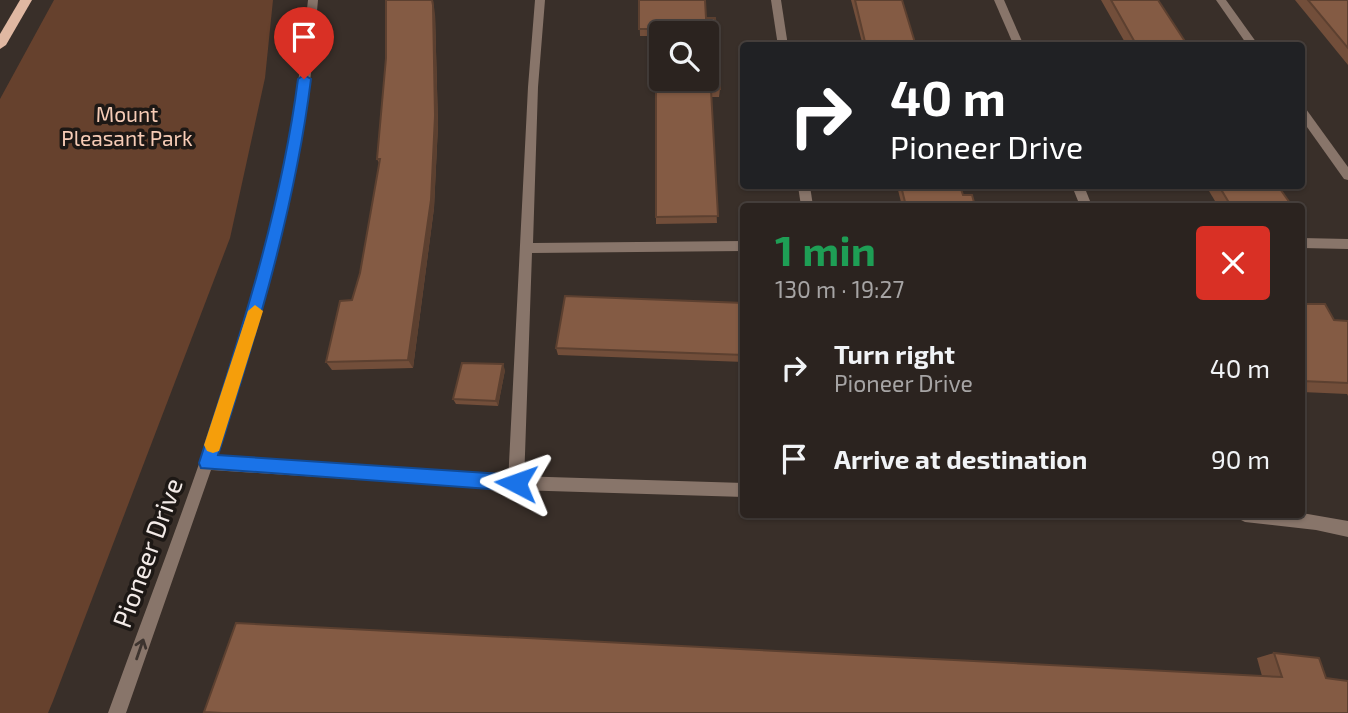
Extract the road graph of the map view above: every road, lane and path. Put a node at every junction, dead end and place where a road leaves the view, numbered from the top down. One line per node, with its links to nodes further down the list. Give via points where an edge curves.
1 (26, 0): 10 (main road)
2 (313, 0): 17 (street, Pioneer Drive, via 298,128 274,236 253,320)
3 (540, 0): 16 (street)
4 (776, 0): 7 (street)
5 (999, 0): 8 (street)
6 (1221, 0): 9 (street)
7 (782, 42)
8 (1017, 42)
9 (1251, 42)
10 (0, 45)
11 (1305, 117): 12 (street)
12 (1348, 176)
13 (1305, 243): 14 (street)
14 (1348, 244)
15 (740, 246): 16 (street)
16 (527, 248): 18 (street)
17 (207, 463): 18 (street); 22 (street, Pioneer Drive, one-way to 17)
18 (516, 483): 19 (street)
19 (740, 490)
20 (1280, 518): 21 (street)
21 (1348, 530)
22 (117, 713)

